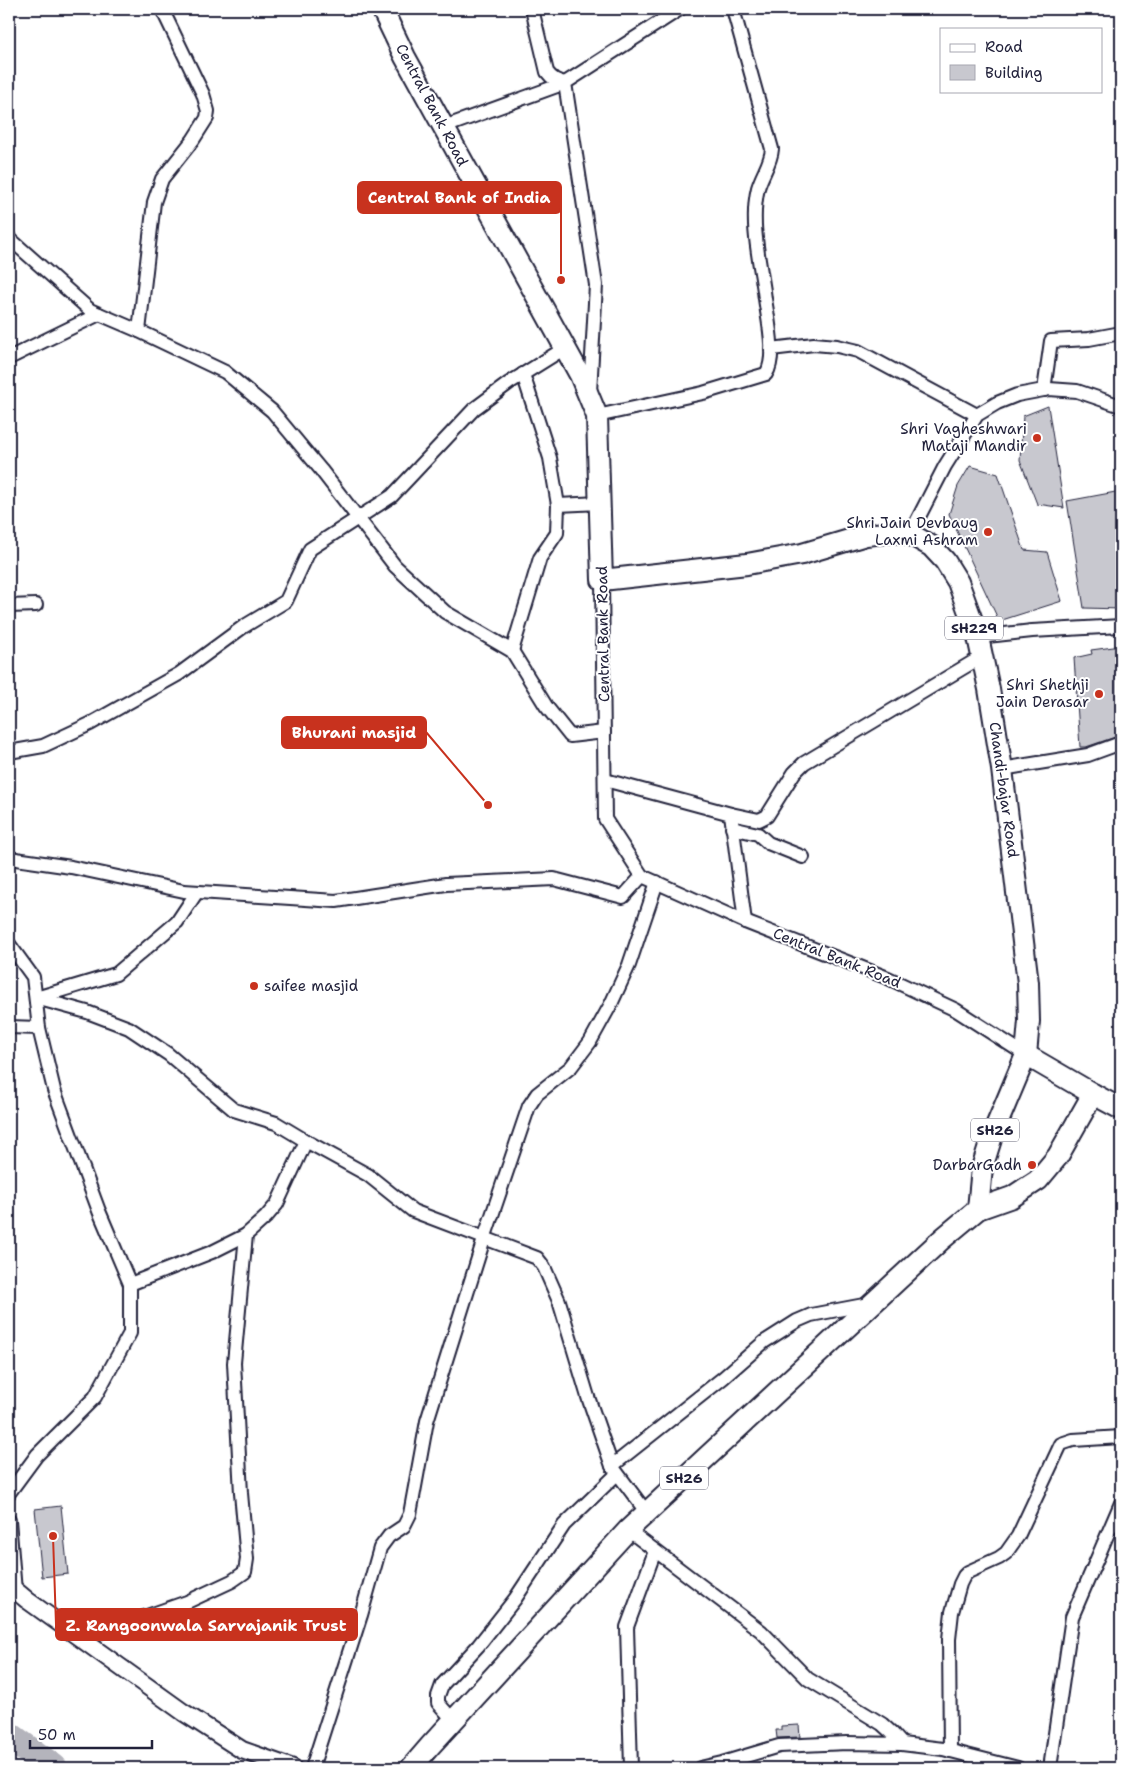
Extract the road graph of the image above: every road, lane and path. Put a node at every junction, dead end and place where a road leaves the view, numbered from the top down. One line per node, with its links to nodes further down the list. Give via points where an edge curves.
1 (162, 9): 10 (street, via 203,94 208,118 158,188)
2 (382, 9): 7 (main road, Central Bank Road)
3 (532, 9): 6 (street, via 550,77)
4 (680, 9): 6 (street)
5 (733, 9): 13 (street, via 772,148 772,157 758,188 756,202 756,232)
6 (565, 83): 7 (street); 17 (street, via 596,285)
7 (444, 127): 12 (main road, Central Bank Road)
8 (9, 238): 9 (street, via 90,310)
9 (99, 314): 10 (street); 14 (street)
10 (139, 331): 23 (street, via 225,372 272,411)
11 (1121, 333): 16 (street, via 1050,341)
12 (566, 348): 15 (street); 17 (main road, Central Bank Road)
13 (771, 349): 19 (street, via 814,344 858,351); 20 (street, via 771,364 766,374 703,393)
14 (9, 358)
15 (523, 374): 22 (street, via 550,458); 23 (street, via 474,408 392,496)
16 (1044, 390): 18 (street, via 1077,391); 19 (street, via 1017,395)
17 (590, 397): 20 (main road, Central Bank Road)
18 (1121, 406)
19 (977, 415): 24 (street, via 945,466)
20 (597, 416): 21 (main road, Central Bank Road)
21 (600, 503): 22 (street); 25 (main road, Central Bank Road)
22 (558, 505): 30 (street, via 557,533 540,558)
23 (358, 518): 30 (street, via 395,566 445,612); 33 (street, via 310,549 286,601 243,627 179,674 90,724 43,746)
24 (910, 534): 25 (main road, Chandi-bajar Road / SH229, via 866,535 802,554 747,564); 29 (main road, Chandi-bajar Road / SH229, via 930,546 945,561 958,582)
25 (602, 580): 31 (street, Central Bank Road)
26 (36, 605): 27 (street)
27 (9, 606)
28 (1121, 626): 29 (street, via 1032,631)
29 (980, 647): 34 (main road, Chandi-bajar Road / SH229); 36 (street, via 804,763 767,816 759,820)
30 (512, 651): 31 (street, via 546,706 570,736)
31 (604, 732): 35 (street, Central Bank Road)
32 (1121, 743): 34 (street, via 1088,755)
33 (9, 752)
34 (1002, 769): 48 (main road, Chandi-bajar Road / SH229, via 1028,983)
35 (605, 780): 36 (street); 40 (street, Central Bank Road, via 605,819)
36 (731, 814): 37 (street)
37 (732, 828): 38 (street, via 758,834 768,843); 43 (street)
38 (803, 857)
39 (9, 858): 42 (street)
40 (642, 876): 41 (street, Central Bank Road); 42 (street, via 623,896 554,879 446,884 336,900)
41 (657, 882): 43 (street, Central Bank Road); 54 (street, via 629,965 590,1042 571,1067 537,1094 529,1106)
42 (197, 892): 45 (street, via 176,922 116,974)
43 (745, 922): 48 (street, Central Bank Road, via 888,978 956,1010)
44 (9, 944): 45 (street, via 33,977)
45 (36, 998): 47 (street); 51 (street, via 130,1028 168,1054 234,1110 276,1123)
46 (9, 1026): 47 (street)
47 (39, 1028): 55 (street, via 54,1090)
48 (1026, 1055): 49 (main road); 52 (main road, SH26, via 982,1168)
49 (1093, 1094): 50 (main road); 52 (main road, SH26, via 1058,1156 1038,1180 1012,1197)
50 (1121, 1109)
51 (306, 1141): 53 (street, via 277,1204); 54 (street, via 368,1175 413,1211)
52 (978, 1209): 56 (main road, SH26)
53 (246, 1235): 55 (street); 66 (street, via 234,1363 245,1572 187,1602)
54 (484, 1239): 58 (street, via 537,1258 544,1267 560,1302 588,1398); 71 (street, via 427,1421 410,1514 404,1526 389,1536 380,1548)
55 (130, 1284): 59 (street, via 130,1333 96,1397 37,1455)
56 (871, 1304): 58 (street, via 811,1315 764,1342); 61 (main road, SH26)
57 (1121, 1437): 69 (street, via 1073,1440 1061,1444 1018,1536 1006,1553 964,1576 952,1612 949,1639)
58 (615, 1470): 61 (street); 67 (street, via 564,1525 515,1599 442,1685 438,1703)
59 (9, 1493)
60 (1121, 1503): 76 (street, via 1072,1617)
61 (647, 1513): 63 (main road, SH26)
62 (9, 1520): 65 (street)
63 (628, 1530): 64 (street); 67 (main road, SH26)
64 (656, 1551): 68 (street, via 761,1630 808,1679 882,1724); 73 (street, via 627,1626)
65 (12, 1588): 66 (street)
66 (81, 1638): 70 (street, via 242,1750)
67 (454, 1721): 72 (main road, SH26)
68 (902, 1744): 69 (street); 74 (street, via 778,1746)
69 (950, 1751): 75 (street)
70 (293, 1768)
71 (312, 1768)
72 (411, 1768)
73 (631, 1768)
74 (700, 1768)
75 (1018, 1768)
76 (1050, 1768)

